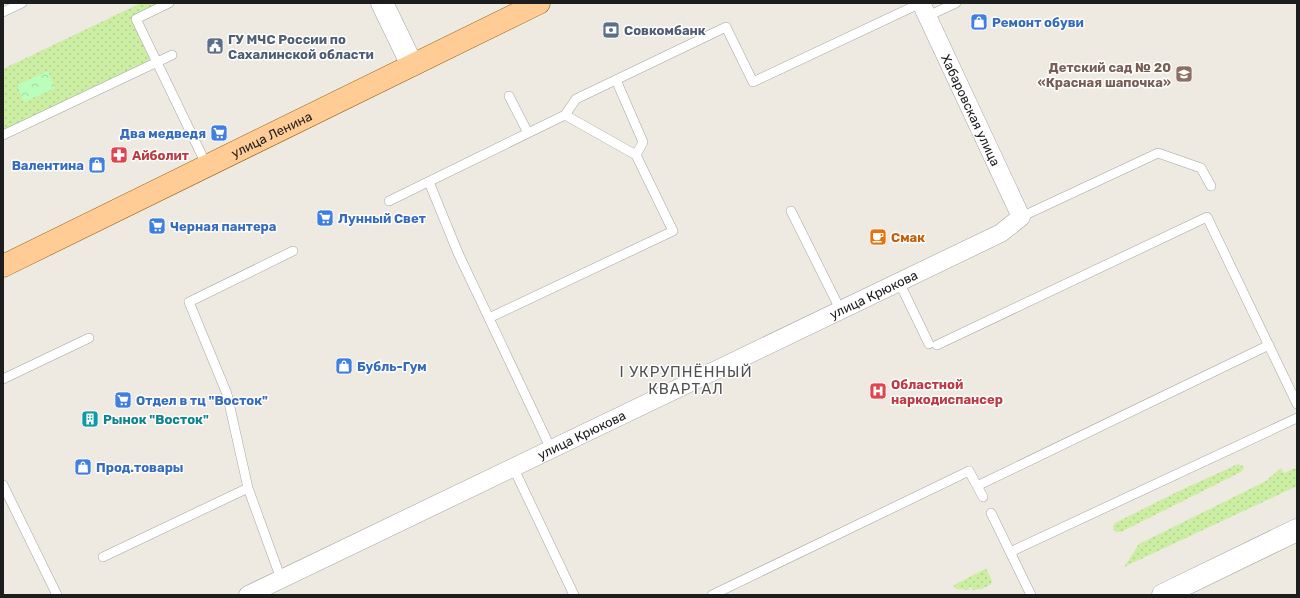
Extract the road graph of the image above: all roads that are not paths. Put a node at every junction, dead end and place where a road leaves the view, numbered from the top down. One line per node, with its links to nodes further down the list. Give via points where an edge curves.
1 (22, 3): 7 (lane)
2 (169, 3): 9 (lane, via 136,19)
3 (382, 3): 10 (street)
4 (539, 3): 10 (main road, улица Ленина)
5 (956, 3): 6 (lane)
6 (923, 8): 11 (lane, via 753,82 726,28); 22 (street, Хабаровская улица)
7 (3, 12)
8 (172, 55): 9 (lane)
9 (157, 62): 15 (lane); 17 (lane)
10 (412, 65): 17 (main road, улица Ленина)
11 (616, 80): 13 (lane, via 576,99); 16 (lane, via 643,142)
12 (509, 96): 14 (lane)
13 (565, 114): 14 (lane); 16 (lane)
14 (528, 133): 18 (lane)
15 (3, 135)
16 (636, 155): 27 (lane, via 673,231)
17 (207, 166): 24 (main road, улица Ленина)
18 (429, 182): 20 (lane); 27 (lane)
19 (1211, 186): 22 (lane, via 1201,168 1158,153)
20 (390, 201)
21 (791, 211): 26 (lane)
22 (1021, 218): 25 (street, улица Крюкова, via 1001,234)
23 (293, 251): 37 (lane, via 189,302 227,394)
24 (3, 266)
25 (899, 282): 26 (street, улица Крюкова); 29 (lane, via 933,344 1207,217)
26 (841, 311): 33 (street, улица Крюкова)
27 (489, 318): 33 (lane)
28 (89, 338): 30 (lane)
29 (1268, 345): 31 (lane); 36 (lane)
30 (3, 379)
31 (1297, 404)
32 (1297, 418): 41 (lane)
33 (551, 449): 34 (street, улица Крюкова)
34 (513, 468): 43 (street, улица Крюкова); 46 (lane)
35 (3, 485): 44 (lane)
36 (977, 486): 38 (lane); 47 (lane, via 969,471)
37 (248, 488): 42 (lane); 43 (lane)
38 (982, 497)
39 (991, 513): 41 (lane)
40 (1297, 530): 49 (street)
41 (1010, 552): 48 (lane)
42 (103, 557)
43 (281, 579): 45 (street, улица Крюкова)
44 (57, 595)
45 (248, 595)
46 (574, 595)
47 (712, 595)
48 (1031, 595)
49 (1163, 595)

